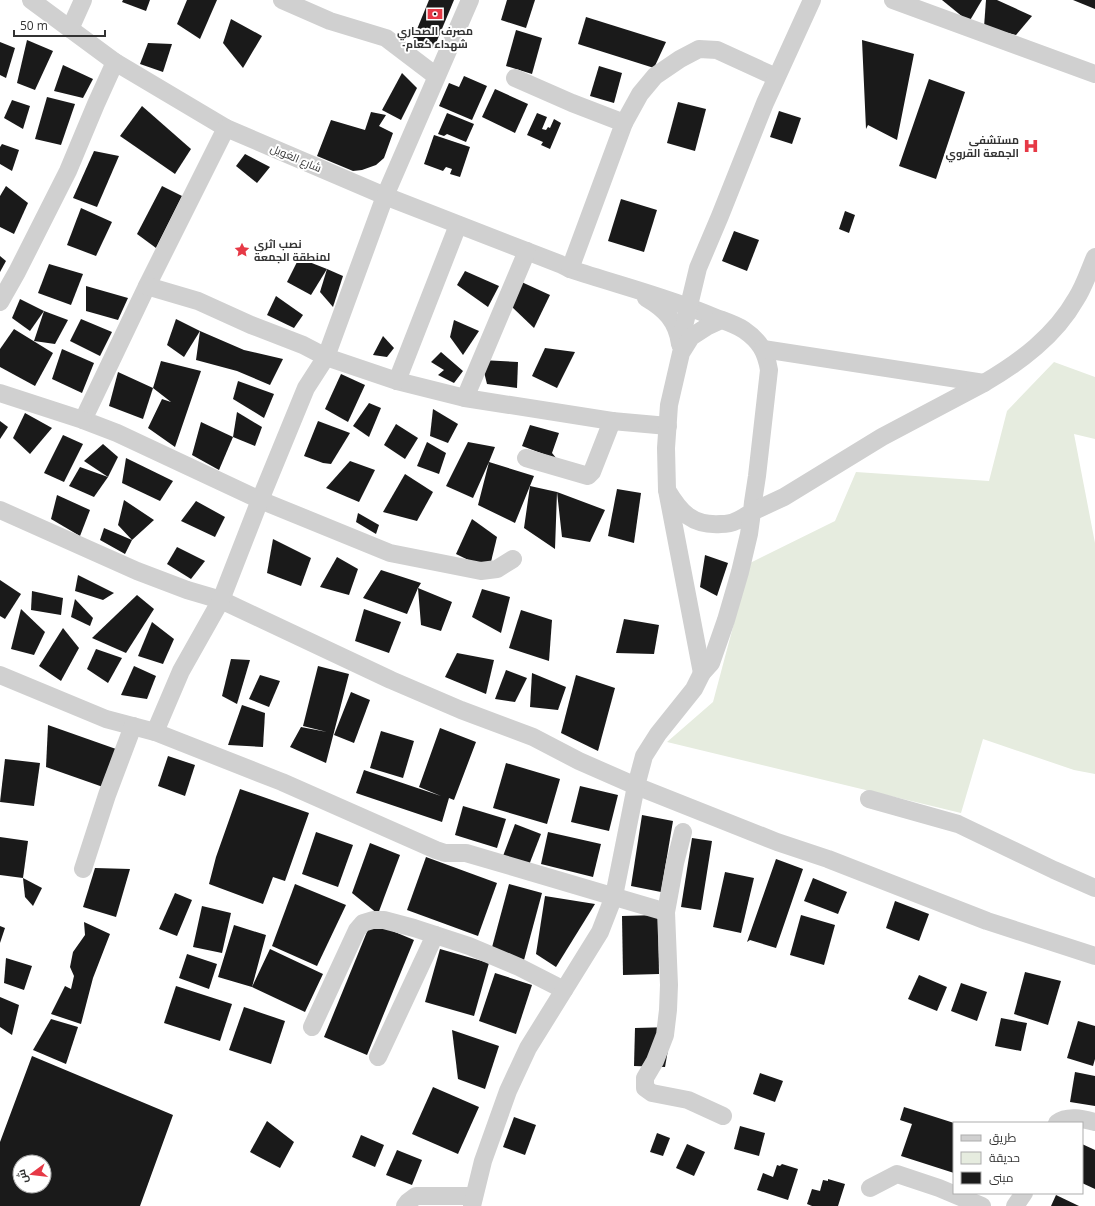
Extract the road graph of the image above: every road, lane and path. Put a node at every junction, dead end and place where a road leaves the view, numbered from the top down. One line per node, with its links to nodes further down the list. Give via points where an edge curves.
1 (31, 0): 7 (street, شارع الغويل)
2 (83, 0): 7 (street)
3 (282, 0): 10 (street, via 330,21 386,38)
4 (470, 0): 10 (street)
5 (812, 0): 11 (street)
6 (893, 0): 9 (street)
7 (70, 29): 8 (street, شارع الغويل)
8 (115, 62): 14 (street, شارع الغويل); 22 (street, via 68,171)
9 (1095, 74)
10 (436, 76): 15 (street)
11 (776, 77): 13 (street, via 717,50 699,49 655,76 640,94); 23 (street, via 698,268)
12 (514, 78): 13 (street)
13 (624, 123): 19 (street)
14 (226, 128): 15 (street, شارع الغويل); 20 (street)
15 (385, 196): 16 (street, شارع الغويل); 27 (street)
16 (458, 225): 17 (street, شارع الغويل); 28 (street)
17 (527, 251): 19 (street, شارع الغويل); 31 (street)
18 (1095, 257): 29 (street, via 1077,299 1059,325 1038,345)
19 (570, 269): 21 (street, شارع الغويل)
20 (147, 286): 27 (street, via 198,301); 32 (street)
21 (635, 289): 23 (street, شارع الغويل); 25 (street, via 664,310 674,324)
22 (0, 302)
23 (688, 306): 24 (street, شارع الغويل); 25 (street)
24 (721, 320): 25 (street, via 691,337); 26 (street, شارع الغويل, via 744,330)
25 (680, 348): 34 (street, via 669,404)
26 (763, 349): 29 (street); 39 (street, via 768,360 769,376)
27 (326, 356): 28 (street); 37 (street, via 306,388)
28 (397, 381): 31 (street)
29 (984, 383): 39 (street, via 882,437 784,496)
30 (0, 393): 32 (street)
31 (465, 398): 33 (street)
32 (83, 420): 37 (street)
33 (612, 421): 34 (street); 35 (street, via 592,472 588,476)
34 (668, 426): 36 (street)
35 (526, 458)
36 (667, 490): 39 (street, via 684,514 702,523 713,525 735,522); 42 (street)
37 (260, 500): 40 (street, via 390,553 481,571 497,568); 41 (street)
38 (0, 510): 41 (street, via 137,571)
39 (752, 512): 42 (street, via 746,546 726,620 711,662)
40 (513, 558)
41 (221, 600): 45 (street, via 181,671); 46 (street, via 391,680 533,738)
42 (702, 673): 46 (street, via 694,689 644,756)
43 (0, 675): 44 (street, via 106,719)
44 (133, 726): 45 (street); 49 (street)
45 (155, 732): 51 (street, via 282,782 436,850 466,853)
46 (636, 786): 51 (street); 54 (street, via 987,921)
47 (869, 799): 50 (street, via 958,824)
48 (683, 832): 52 (street)
49 (82, 869)
50 (1095, 888)
51 (614, 896): 52 (street); 55 (street, via 600,932)
52 (666, 912): 58 (street, via 668,1010 665,1035 645,1078 645,1088 688,1100)
53 (436, 936): 55 (street, via 469,946 519,967); 56 (street, via 384,920 363,923 357,930); 57 (street)
54 (1095, 956)
55 (564, 990): 65 (street, via 528,1048 508,1091 483,1161)
56 (312, 1027)
57 (378, 1057)
58 (723, 1116)
59 (1059, 1122): 60 (street, via 1068,1118)
60 (1095, 1122)
61 (870, 1188): 63 (street, via 897,1174)
62 (953, 1194): 67 (street)
63 (953, 1194)
64 (1023, 1194): 68 (street)
65 (473, 1201): 66 (street, via 416,1196)
66 (406, 1206)
67 (982, 1206)
68 (1015, 1206)

